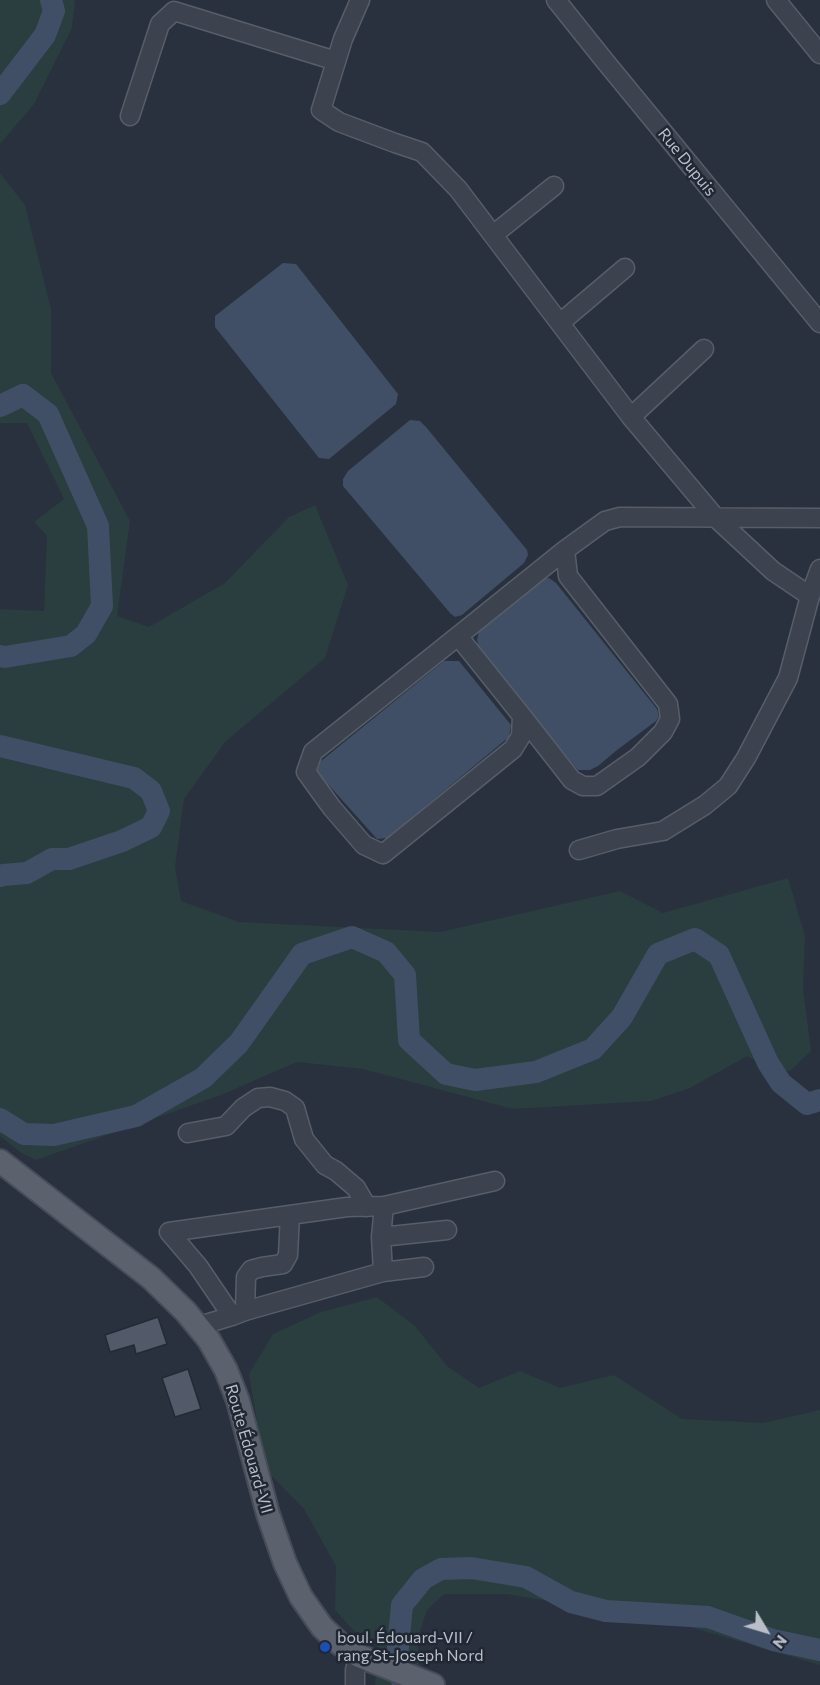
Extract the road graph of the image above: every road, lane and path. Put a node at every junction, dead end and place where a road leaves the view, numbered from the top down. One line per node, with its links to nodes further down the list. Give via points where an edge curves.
1 (360, 0): 5 (street)
2 (556, 0): 11 (street, Rue Dupuis)
3 (776, 0): 4 (street)
4 (820, 54)
5 (336, 61): 6 (street, via 174,11 160,24); 8 (street, via 321,110 339,122 422,152 458,189)
6 (130, 116)
7 (554, 186): 8 (street)
8 (493, 235): 10 (street)
9 (625, 268): 10 (street)
10 (560, 323): 13 (street)
11 (820, 323)
12 (704, 349): 13 (street)
13 (631, 417): 14 (street)
14 (717, 518): 15 (street); 16 (street, via 620,517 605,521); 18 (street, via 773,571)
15 (820, 518)
16 (565, 550): 20 (street); 21 (street, via 568,576 668,704 670,719 663,732 638,757 597,786 583,786 572,780)
17 (820, 569): 18 (street)
18 (810, 596): 19 (street)
19 (812, 621): 22 (street, via 788,678 728,786 705,806 663,831)
20 (458, 636): 21 (street); 21 (street, via 313,752 306,772 332,808 364,845 383,854 513,749 521,736)
21 (522, 716)
22 (579, 850)
23 (188, 1133): 26 (street, via 226,1126 258,1098 285,1101 295,1108 304,1139 325,1166)
24 (0, 1161): 33 (main road, Route Édouard-VII, via 151,1278)
25 (495, 1181): 26 (street)
26 (376, 1206): 27 (street); 29 (street)
27 (290, 1215): 32 (street, via 288,1255 283,1264 251,1270); 32 (street, via 169,1232)
28 (447, 1230): 29 (street)
29 (381, 1237): 31 (street)
30 (424, 1267): 31 (street)
31 (383, 1272): 32 (street)
32 (239, 1313): 33 (street)
33 (199, 1326): 34 (main road, Route Édouard-VII, via 215,1348 234,1389 272,1527 296,1588 328,1634)
34 (359, 1656): 35 (main road, Route Édouard-VII); 36 (street)
35 (422, 1681)
36 (355, 1685)

